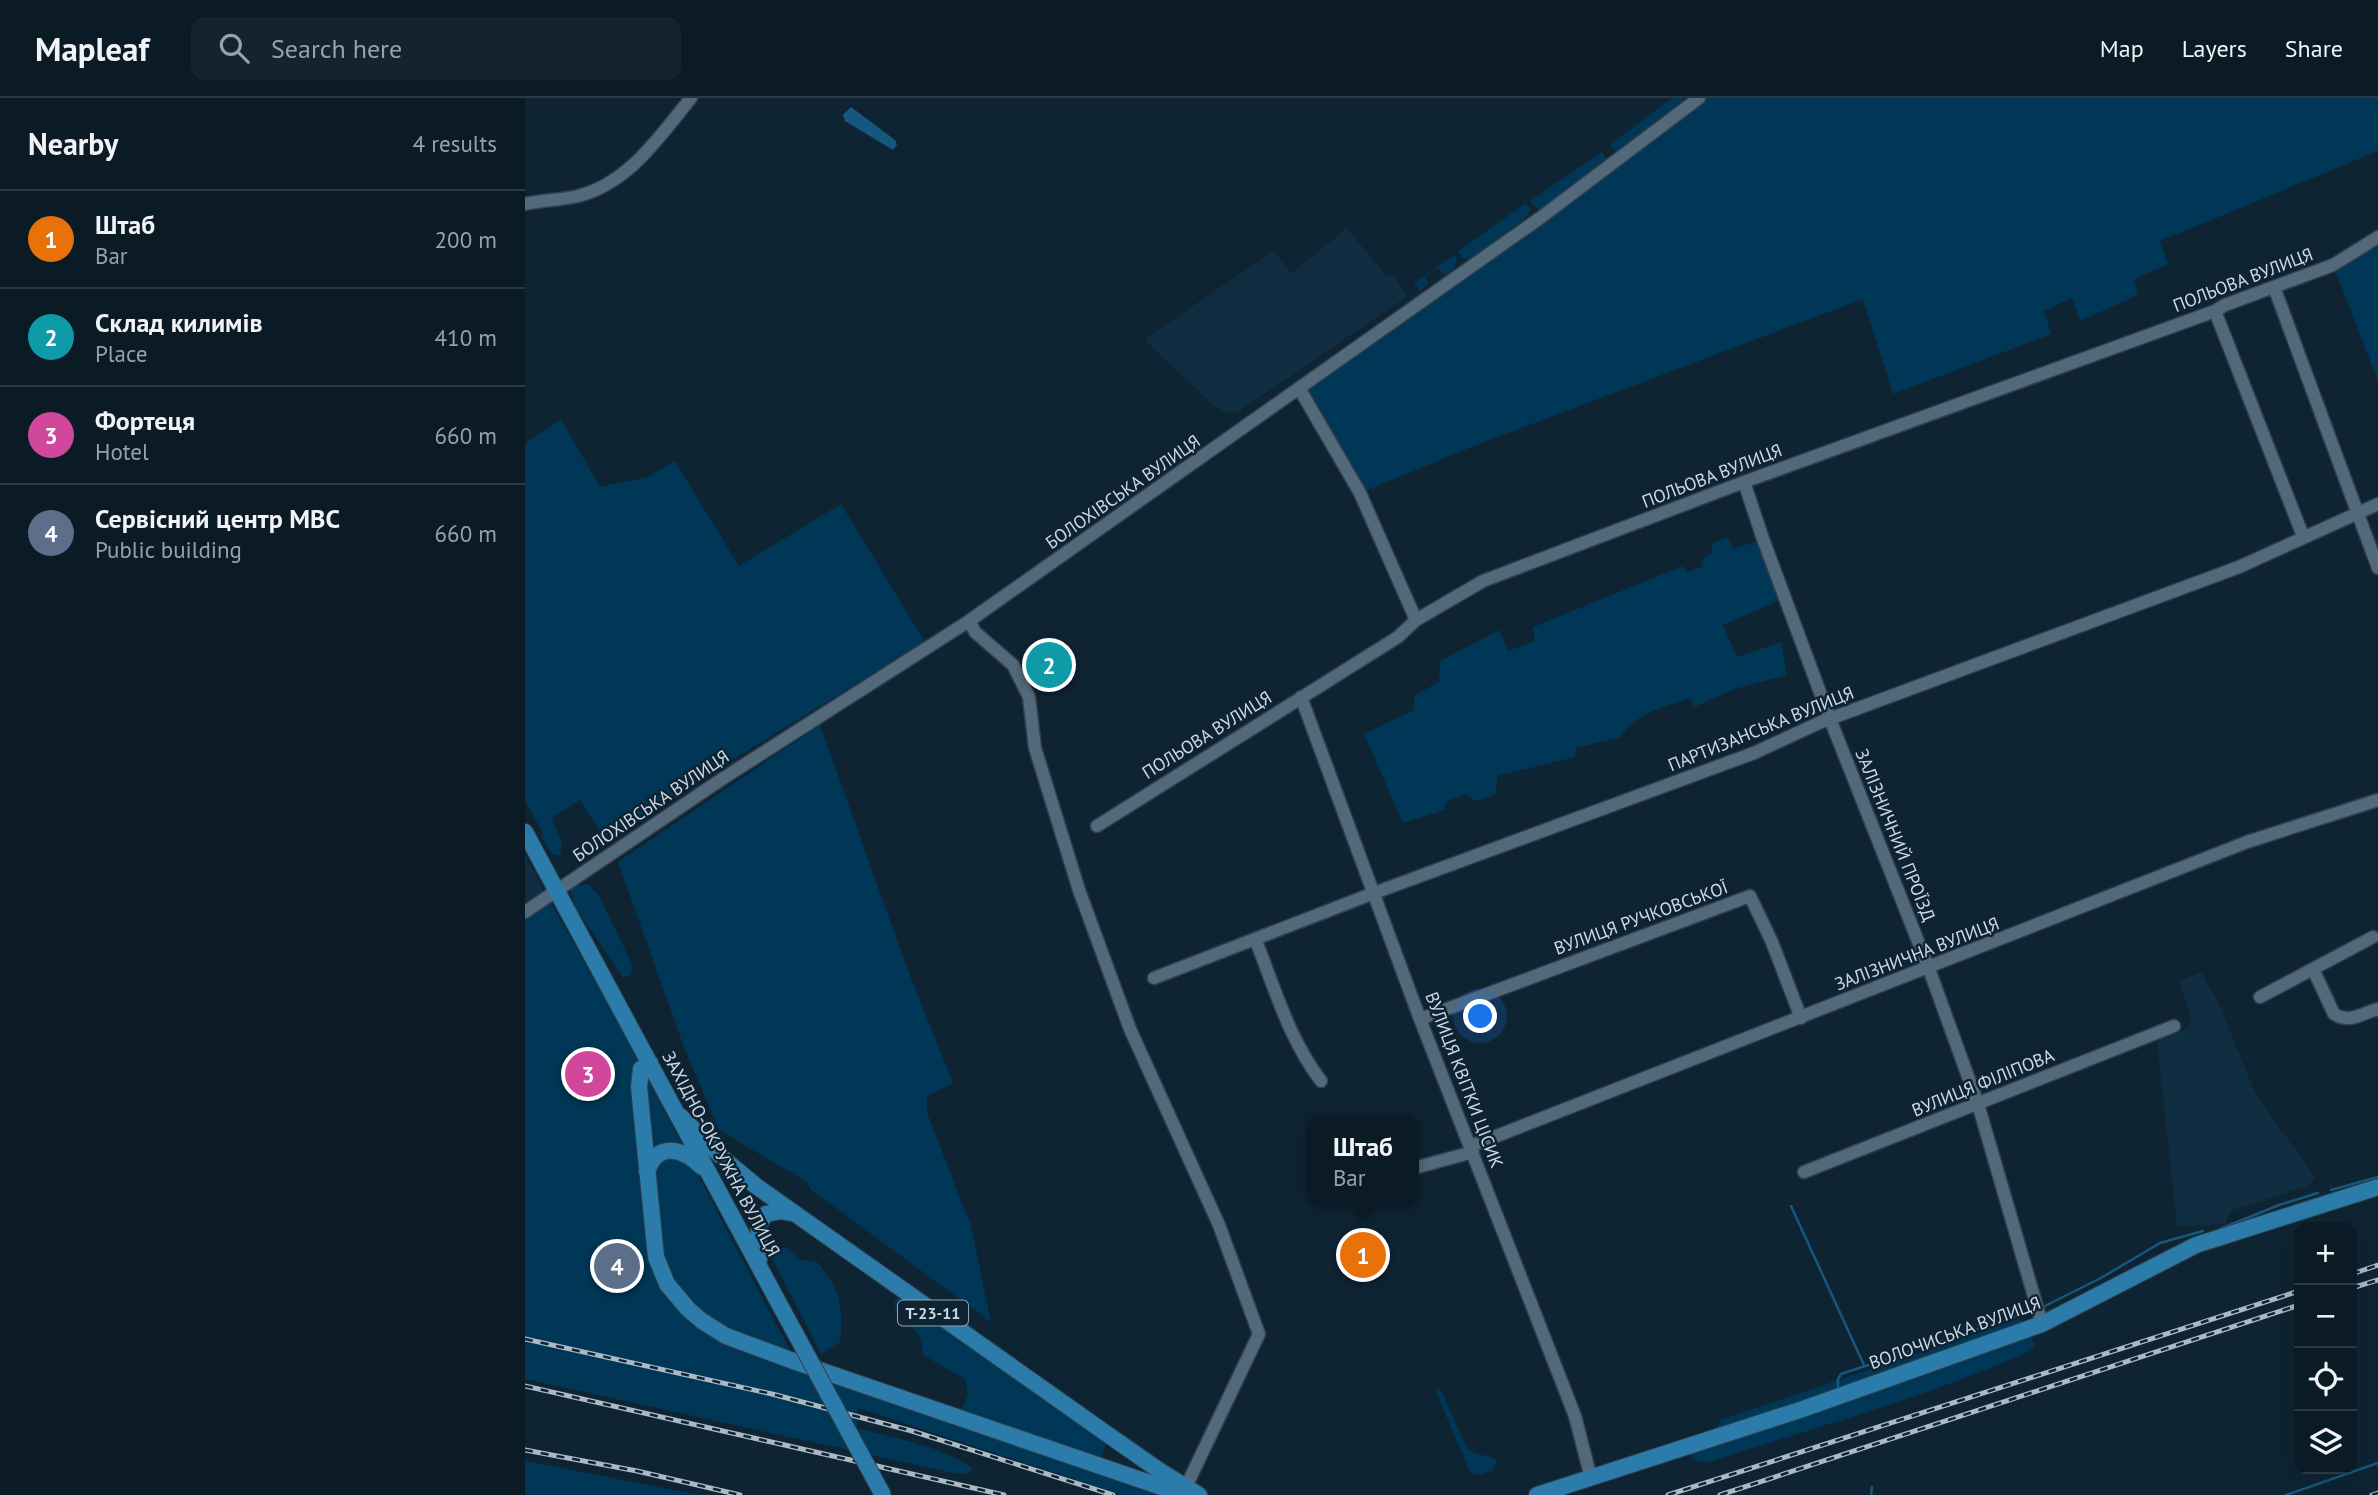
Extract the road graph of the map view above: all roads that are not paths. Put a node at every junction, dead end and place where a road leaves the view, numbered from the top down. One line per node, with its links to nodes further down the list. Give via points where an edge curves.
1 (691, 98): 3 (street, via 627,173 579,196)
2 (1697, 100): 7 (street, БОЛОХІВСЬКА ВУЛИЦЯ, via 1540,218)
3 (525, 204)
4 (2378, 239): 5 (street, ПОЛЬОВА ВУЛИЦЯ, via 2333,265)
5 (2274, 287): 6 (street, ПОЛЬОВА ВУЛИЦЯ); 10 (street)
6 (2215, 311): 8 (street, ПОЛЬОВА ВУЛИЦЯ); 11 (street)
7 (1299, 388): 13 (street, via 1360,492); 14 (street, БОЛОХІВСЬКА ВУЛИЦЯ)
8 (1744, 482): 13 (street, ПОЛЬОВА ВУЛИЦЯ, via 1483,581); 16 (street, ЗАЛІЗНИЧНИЙ ПРОЇЗД)
9 (2378, 504): 10 (street, ПАРТИЗАНСЬКА ВУЛИЦЯ)
10 (2357, 512): 11 (street, ПАРТИЗАНСЬКА ВУЛИЦЯ); 12 (street)
11 (2303, 536): 16 (street, ПАРТИЗАНСЬКА ВУЛИЦЯ, via 2239,567)
12 (2378, 568)
13 (1416, 620): 15 (street, ПОЛЬОВА ВУЛИЦЯ, via 1398,637)
14 (969, 621): 20 (street, БОЛОХІВСЬКА ВУЛИЦЯ); 49 (street, via 975,632 1013,664 1029,697 1035,748 1079,890 1130,1029 1219,1225 1259,1334)
15 (1301, 697): 18 (street, ПОЛЬОВА ВУЛИЦЯ); 21 (street, ВУЛИЦЯ КВІТКИ ЦІСИК)
16 (1830, 719): 21 (street, ПАРТИЗАНСЬКА ВУЛИЦЯ, via 1754,753); 25 (street, ЗАЛІЗНИЧНИЙ ПРОЇЗД)
17 (2378, 800): 25 (street, ЗАЛІЗНИЧНА ВУЛИЦЯ, via 2247,842)
18 (1097, 827)
19 (529, 839): 20 (main road, ЗАХІДНО-ОКРУЖНА ВУЛИЦЯ)
20 (557, 891): 22 (street, БОЛОХІВСЬКА ВУЛИЦЯ); 33 (main road, ЗАХІДНО-ОКРУЖНА ВУЛИЦЯ / Т-23-11)
21 (1374, 893): 24 (street, ПАРТИЗАНСЬКА ВУЛИЦЯ); 31 (street, ВУЛИЦЯ КВІТКИ ЦІСИК)
22 (525, 912)
23 (2373, 937): 26 (street)
24 (1256, 941): 27 (street, ПАРТИЗАНСЬКА ВУЛИЦЯ); 34 (street, via 1294,1036)
25 (1929, 969): 30 (street, ЗАЛІЗНИЧНА ВУЛИЦЯ); 35 (street, ЗАЛІЗНИЧНИЙ ПРОЇЗД)
26 (2313, 969): 28 (street); 29 (street, via 2334,1014 2341,1019)
27 (1154, 978)
28 (2260, 997)
29 (2378, 1009)
30 (1801, 1018): 31 (street, ВУЛИЦЯ РУЧКОВСЬКОЇ, via 1750,897); 37 (street, ЗАЛІЗНИЧНА ВУЛИЦЯ)
31 (1420, 1019): 37 (street, ВУЛИЦЯ КВІТКИ ЦІСИК)
32 (2174, 1026): 35 (street, ВУЛИЦЯ ФІЛІПОВА)
33 (650, 1063): 36 (main road, ЗАХІДНО-ОКРУЖНА ВУЛИЦЯ / Т-23-11); 39 (main road, via 639,1073)
34 (1321, 1081)
35 (1978, 1104): 40 (street, ВУЛИЦЯ ФІЛІПОВА); 45 (street, ЗАЛІЗНИЧНИЙ ПРОЇЗД)
36 (680, 1115): 41 (main road, ЗАХІДНО-ОКРУЖНА ВУЛИЦЯ); 43 (main road, Т-23-11, via 736,1170)
37 (1472, 1149): 38 (street, ЗАЛІЗНИЧНА ВУЛИЦЯ); 48 (street, ВУЛИЦЯ КВІТКИ ЦІСИК, via 1575,1416)
38 (1419, 1166)
39 (647, 1172): 41 (main road, via 659,1154 675,1150 692,1157); 47 (main road, via 661,1272 675,1295 712,1328 870,1389)
40 (1804, 1172)
41 (713, 1180): 44 (main road, ЗАХІДНО-ОКРУЖНА ВУЛИЦЯ)
42 (2378, 1187): 45 (main road, ВОЛОЧИСЬКА ВУЛИЦЯ, via 2196,1245)
43 (809, 1223): 44 (main road, via 781,1210 766,1214 759,1224); 46 (main road, Т-23-11)
44 (759, 1266): 50 (main road, ЗАХІДНО-ОКРУЖНА ВУЛИЦЯ, bridge)
45 (2042, 1325): 48 (main road, ВОЛОЧИСЬКА ВУЛИЦЯ)
46 (1107, 1434): 47 (main road, via 1111,1448); 49 (main road, Т-23-11)
47 (1098, 1466): 49 (main road)
48 (1591, 1478): 51 (main road, ВОЛОЧИСЬКА ВУЛИЦЯ)
49 (1188, 1493)
50 (883, 1495)
51 (1537, 1495)

